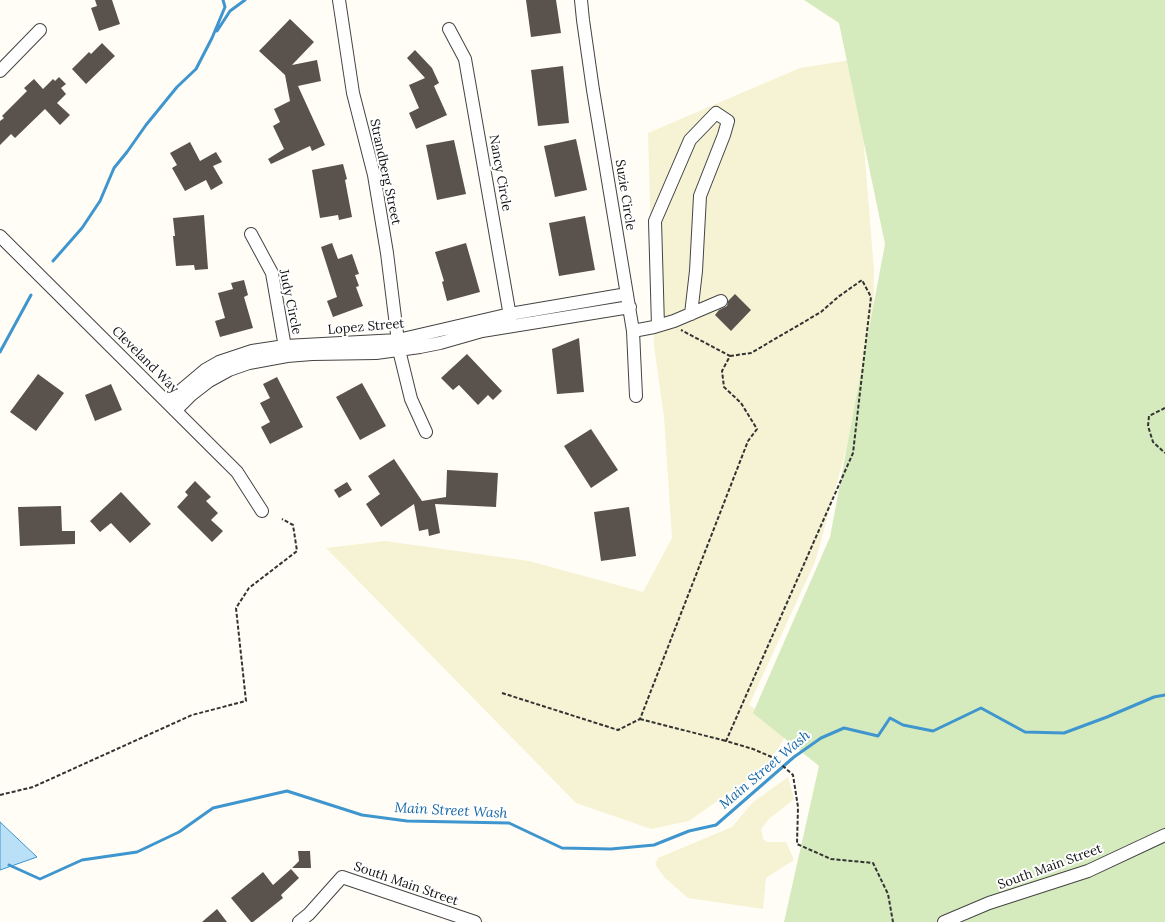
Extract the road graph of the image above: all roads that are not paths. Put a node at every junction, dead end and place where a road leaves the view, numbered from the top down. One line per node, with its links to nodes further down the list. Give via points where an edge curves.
1 (339, 0): 15 (street, Strandberg Street, via 353,93 374,176 387,253)
2 (581, 0): 8 (street, Suzie Circle, via 593,90)
3 (449, 29): 12 (street, Nancy Circle, via 465,59)
4 (40, 30): 5 (street)
5 (0, 71)
6 (251, 234): 16 (street, Judy Circle, via 272,273)
7 (0, 236): 18 (street, Cleveland Way)
8 (627, 294): 10 (street, Suzie Circle); 12 (street, Lopez Street)
9 (721, 301): 11 (street)
10 (630, 307): 12 (street, Lopez Street); 14 (street, Suzie Circle)
11 (691, 314): 13 (street); 13 (street, via 700,196 728,121 716,113 690,140 655,221)
12 (511, 320): 15 (street, Lopez Street, via 440,342)
13 (663, 325): 14 (street)
14 (633, 331): 17 (street, Suzie Circle)
15 (398, 345): 16 (street, Lopez Street, via 376,353 312,354); 19 (street, Strandberg Street, via 411,399)
16 (286, 351): 18 (street, Lopez Street, via 229,370)
17 (636, 396)
18 (172, 406): 20 (street, Cleveland Way, via 237,472)
19 (426, 432)
20 (262, 511)
21 (1165, 835): 25 (street, South Main Street, via 1088,871 989,903)
22 (460, 920): 23 (street, South Main Street, via 342,877); 24 (street, South Main Street)
23 (299, 922)
24 (475, 922)
25 (944, 922)

